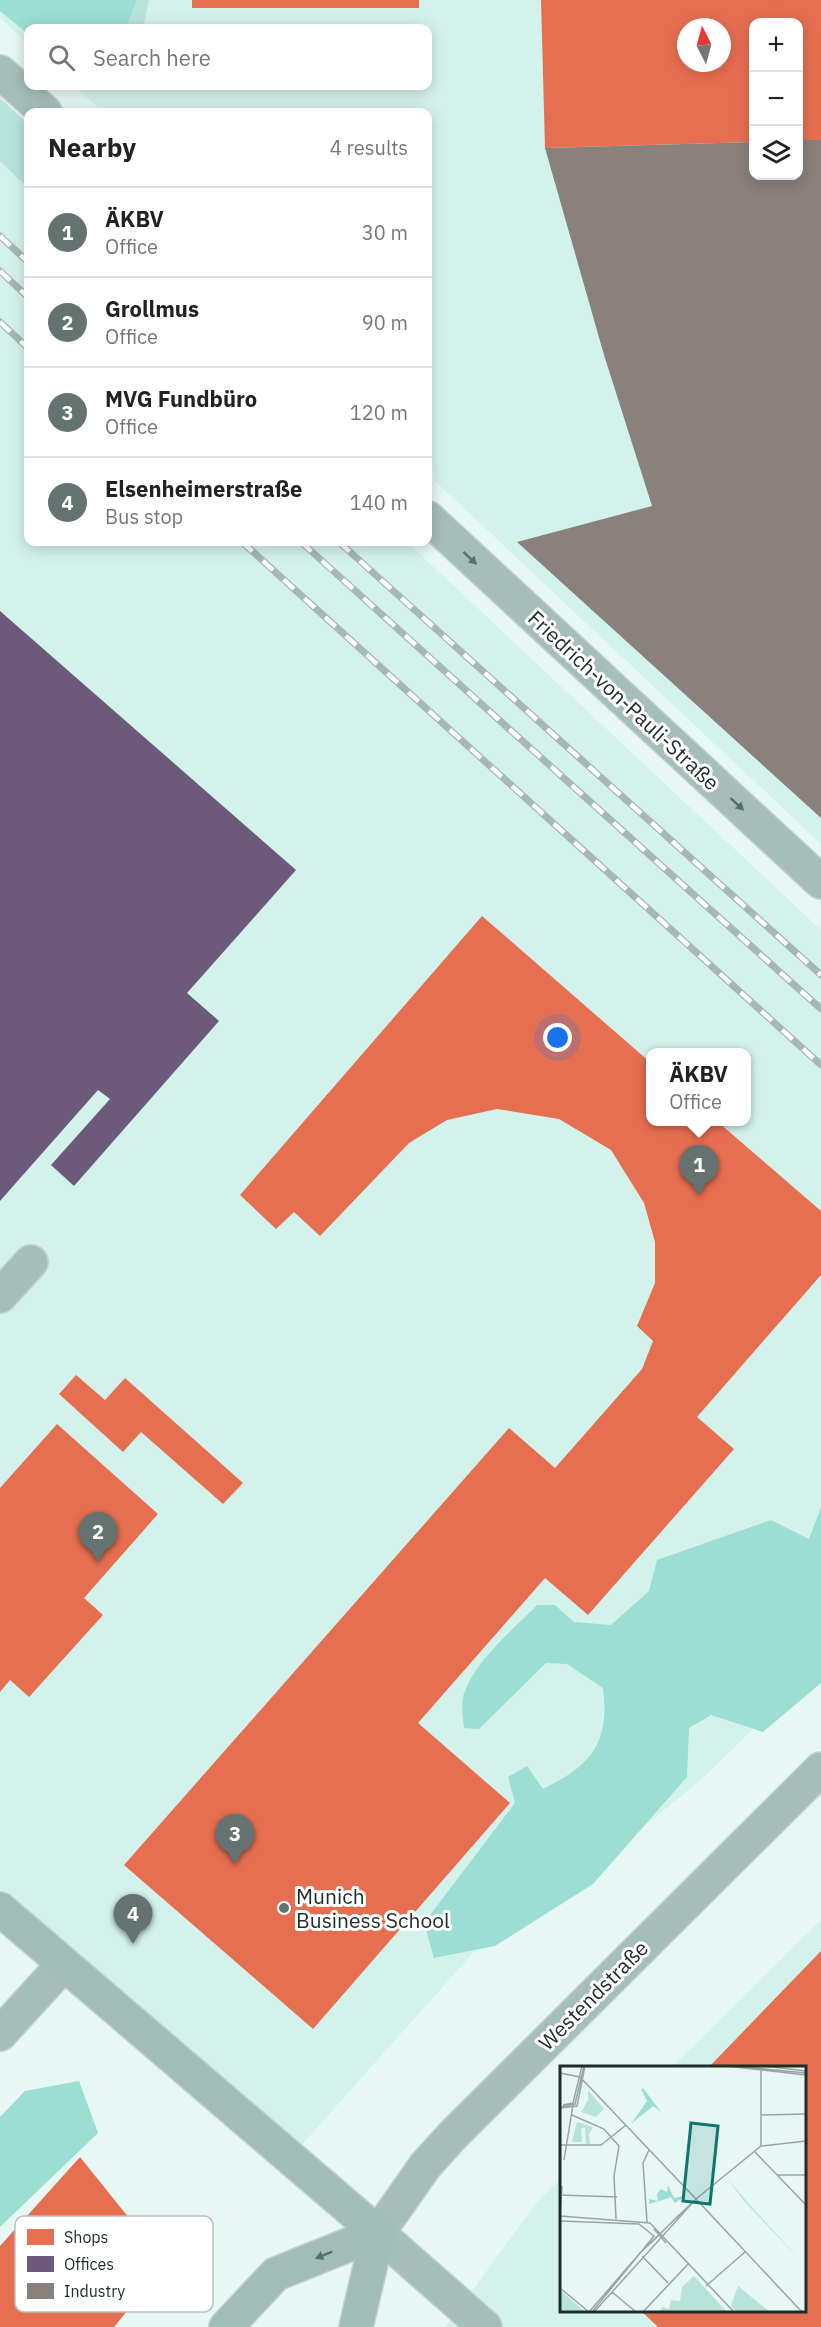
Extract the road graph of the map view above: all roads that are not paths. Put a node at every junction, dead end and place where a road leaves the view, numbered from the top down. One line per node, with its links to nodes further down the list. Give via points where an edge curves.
1 (0, 72): 2 (street)
2 (40, 108)
3 (432, 522): 4 (street, Friedrich-von-Pauli-Straße, one-way to 4)
4 (821, 882)
5 (31, 1262): 6 (street)
6 (0, 1296)
7 (821, 1769): 11 (street, Westendstraße, via 453,2134)
8 (0, 1909): 9 (main road)
9 (63, 1965): 10 (street); 11 (main road)
10 (0, 2034)
11 (378, 2233): 12 (main road, one-way to 12, via 276,2274); 13 (main road, Westendstraße); 14 (street)
12 (226, 2327)
13 (356, 2327)
14 (485, 2327)

